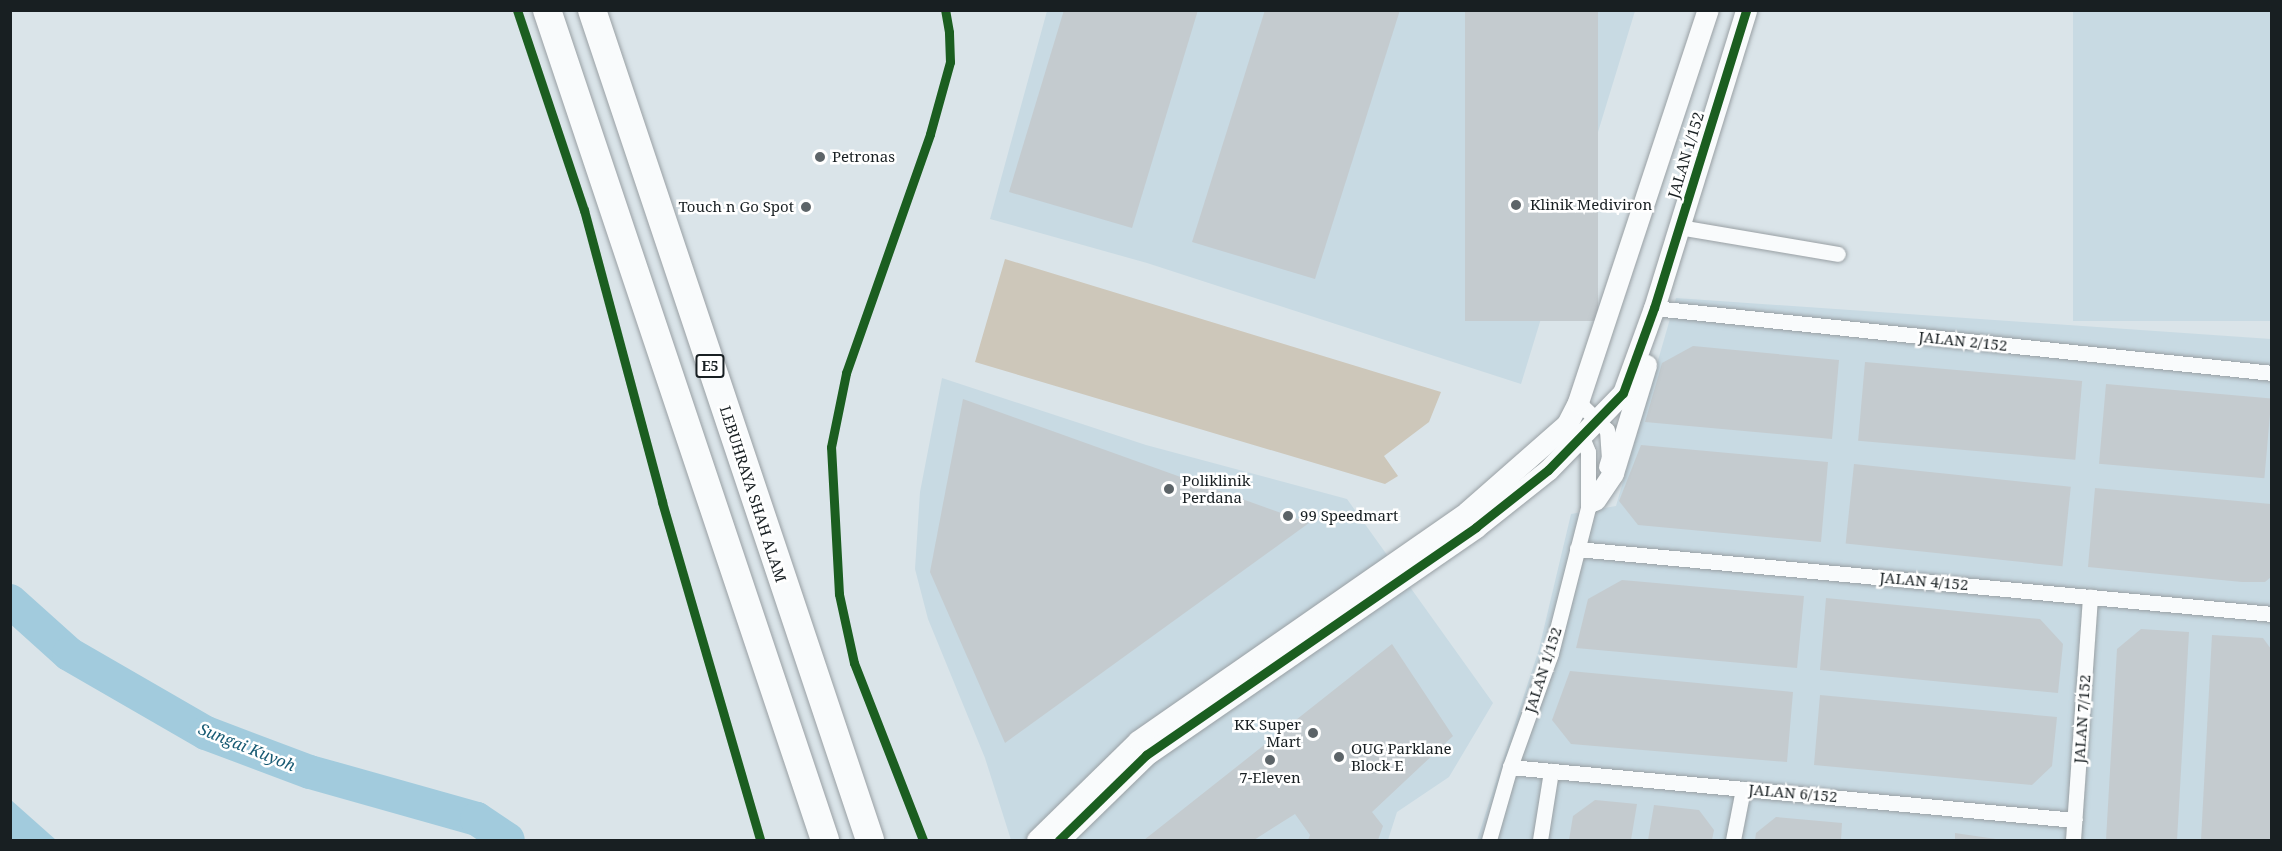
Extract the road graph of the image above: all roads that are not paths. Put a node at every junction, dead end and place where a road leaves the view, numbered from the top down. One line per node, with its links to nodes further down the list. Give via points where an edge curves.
1 (547, 10): 21 (highway)
2 (592, 10): 22 (highway, LEBUHRAYA SHAH ALAM / E5)
3 (1708, 10): 9 (street, JALAN 1/152)
4 (1746, 10): 5 (street, JALAN 1/152)
5 (1679, 227): 6 (street); 7 (street, JALAN 1/152)
6 (1838, 254)
7 (1654, 308): 8 (street, JALAN 2/152); 10 (street, via 1623,393); 12 (street, via 1651,347 1629,429 1613,473)
8 (2271, 373)
9 (1578, 402): 10 (street); 11 (street, JALAN 1/152)
10 (1599, 420): 11 (street); 12 (street, via 1607,430 1610,457)
11 (1575, 431): 12 (street, via 1588,452); 20 (street, via 1534,456 1467,512 1293,643 1138,741)
12 (1592, 504): 13 (street, JALAN 1/152)
13 (1576, 549): 14 (street, JALAN 4/152); 16 (street, JALAN 1/152, via 1551,653)
14 (2090, 597): 15 (street, JALAN 4/152); 19 (street, JALAN 7/152)
15 (2271, 614)
16 (1510, 767): 17 (street, JALAN 6/152); 23 (street, JALAN 1/152)
17 (1551, 771): 18 (street, JALAN 6/152); 24 (street)
18 (1743, 789): 19 (street, JALAN 6/152); 25 (street)
19 (2075, 820): 26 (street, JALAN 7/152)
20 (1047, 838)
21 (825, 840)
22 (870, 840)
23 (1489, 840)
24 (1540, 840)
25 (1734, 840)
26 (2073, 840)

